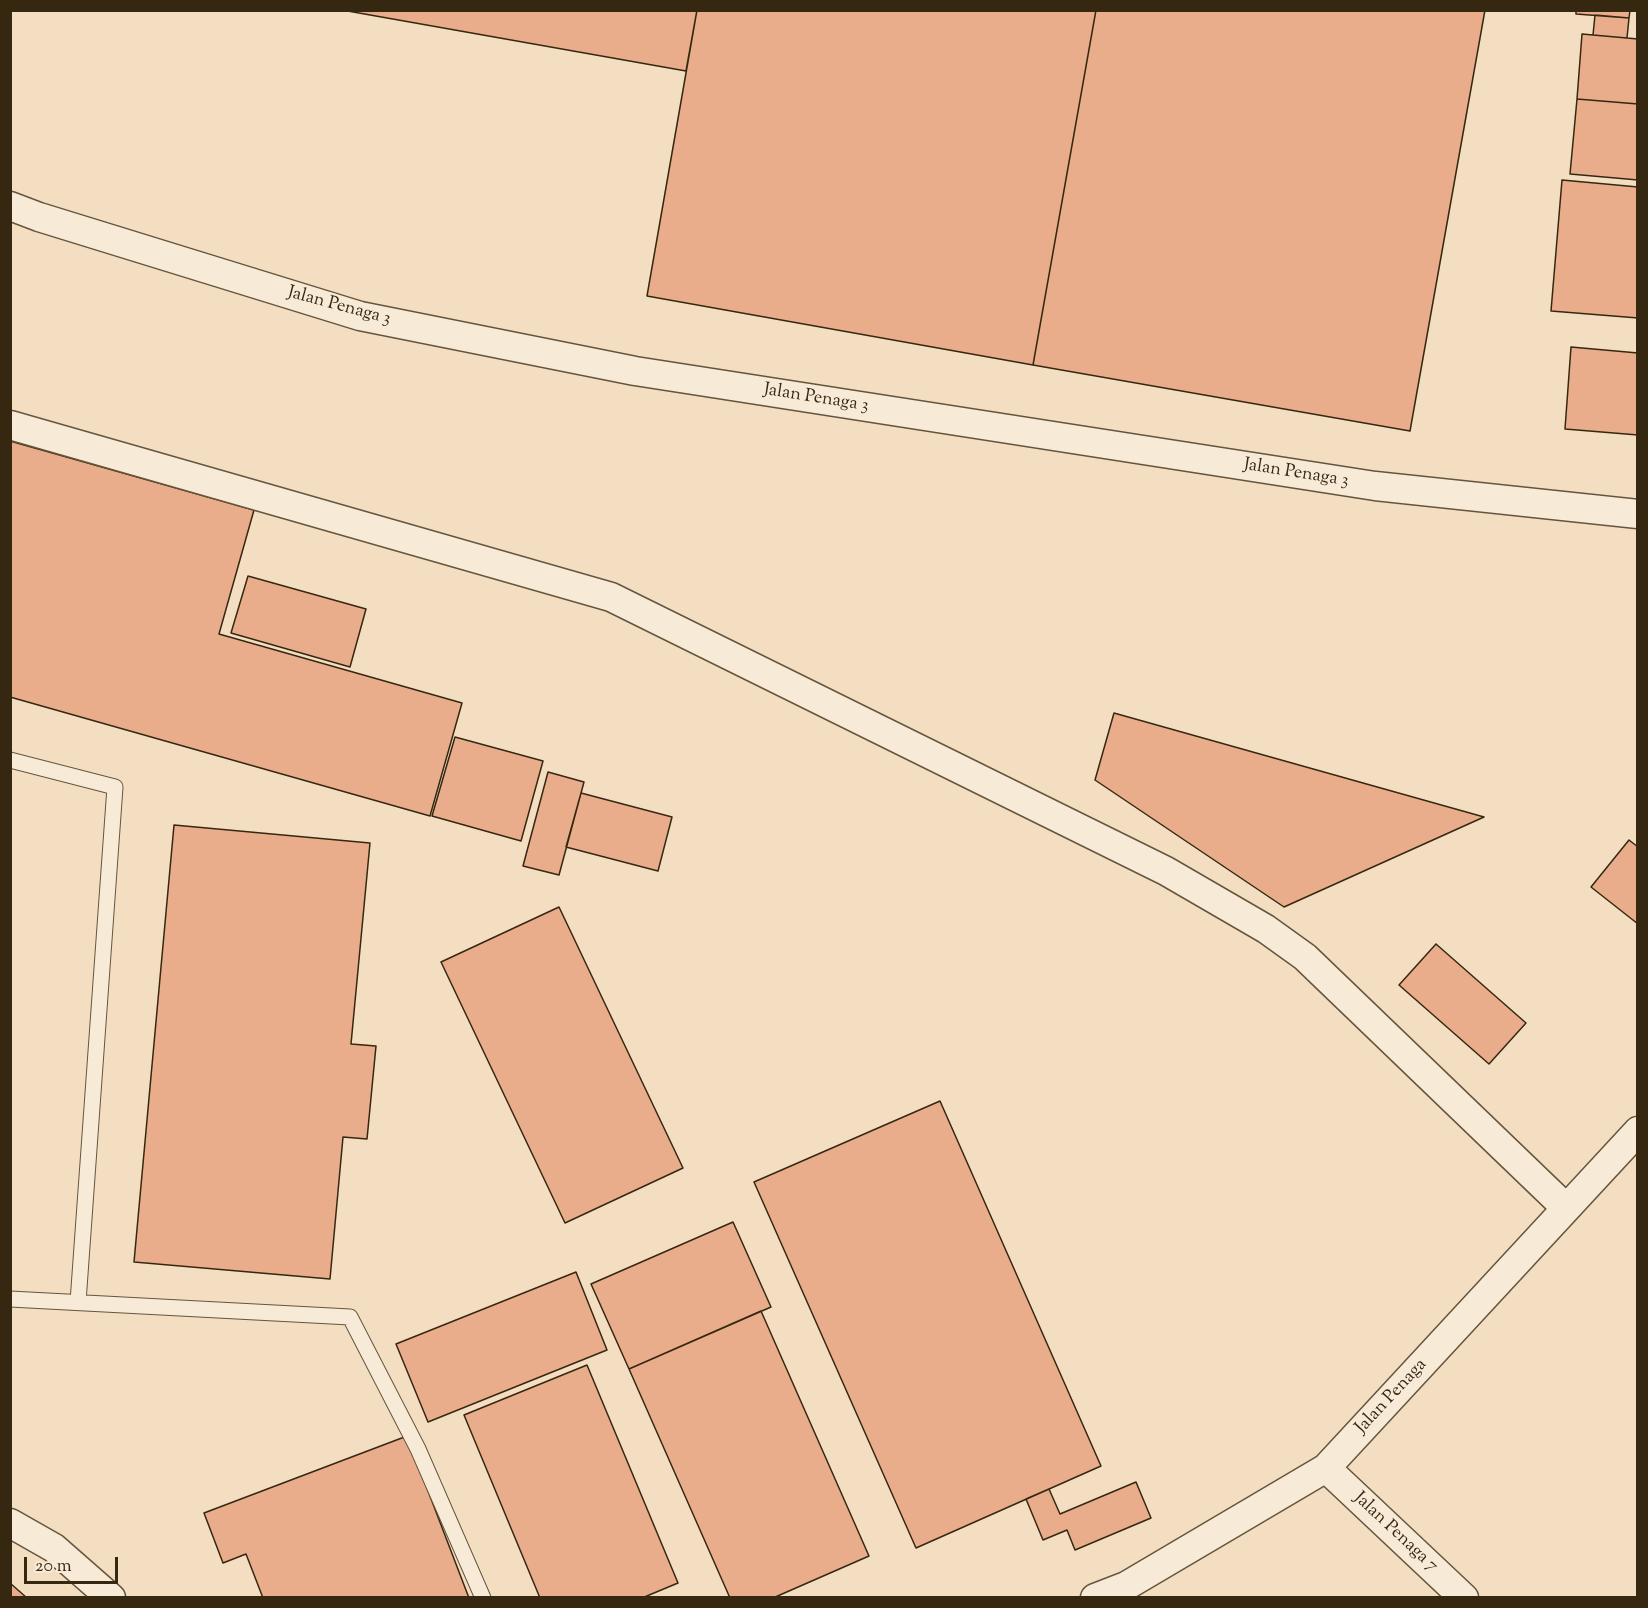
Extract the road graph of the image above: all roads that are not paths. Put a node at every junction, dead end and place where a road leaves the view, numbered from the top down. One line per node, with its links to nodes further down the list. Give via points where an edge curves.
1 (10, 206): 3 (street, Jalan Penaga 3, via 360,316 635,371 1375,486)
2 (10, 425): 6 (street, via 611,597 1166,871 1305,957)
3 (1638, 514)
4 (10, 759): 8 (lane, via 115,787)
5 (1638, 1131): 6 (street, Jalan Penaga)
6 (1566, 1208): 9 (street, Jalan Penaga)
7 (10, 1299): 8 (lane)
8 (78, 1302): 12 (lane, via 350,1317 418,1449)
9 (1326, 1468): 13 (street, Jalan Penaga, via 1126,1586); 14 (street, Jalan Penaga 7)
10 (10, 1523): 11 (street, via 54,1548)
11 (111, 1598)
12 (483, 1598)
13 (1095, 1598)
14 (1464, 1598)

